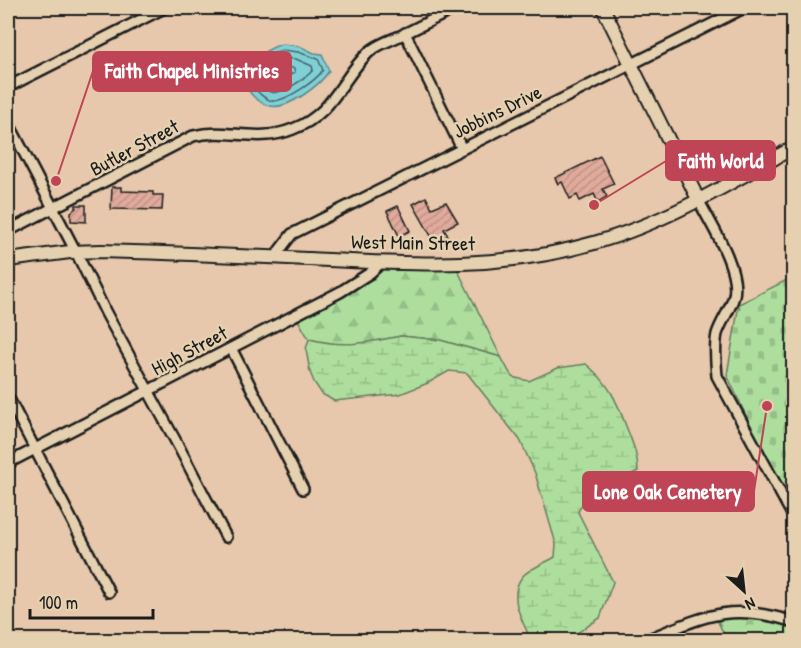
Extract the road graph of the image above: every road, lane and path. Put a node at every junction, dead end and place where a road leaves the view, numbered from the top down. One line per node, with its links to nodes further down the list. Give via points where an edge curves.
1 (164, 8): 7 (street)
2 (456, 8): 5 (street, Butler Street)
3 (603, 8): 6 (main road)
4 (744, 8): 6 (street, Jobbins Drive)
5 (405, 33): 10 (street); 12 (street, Butler Street, via 368,53 331,103 306,124 265,136 193,136)
6 (632, 65): 10 (street, Jobbins Drive); 11 (main road)
7 (8, 87)
8 (8, 122): 12 (street)
9 (794, 147): 11 (main road, West Main Street)
10 (462, 149): 15 (street, Jobbins Drive, via 292,234)
11 (699, 201): 17 (main road, West Main Street, via 606,239 546,255 474,264); 24 (street, via 729,262 735,287 734,298 717,334 717,376)
12 (52, 208): 13 (street, Butler Street); 14 (street)
13 (8, 231)
14 (76, 252): 15 (main road, West Main Street); 16 (main road, West Main Street); 19 (street)
15 (277, 258): 17 (main road, West Main Street)
16 (8, 260)
17 (382, 262): 18 (street, High Street, via 340,292)
18 (231, 348): 19 (street, High Street); 23 (street)
19 (149, 391): 21 (street, High Street); 25 (street)
20 (8, 397): 21 (street)
21 (34, 449): 22 (street, High Street); 26 (street)
22 (8, 463)
23 (303, 489)
24 (794, 518)
25 (226, 537)
26 (110, 592)
27 (794, 622): 28 (street, via 753,612 722,613)
28 (646, 640)

